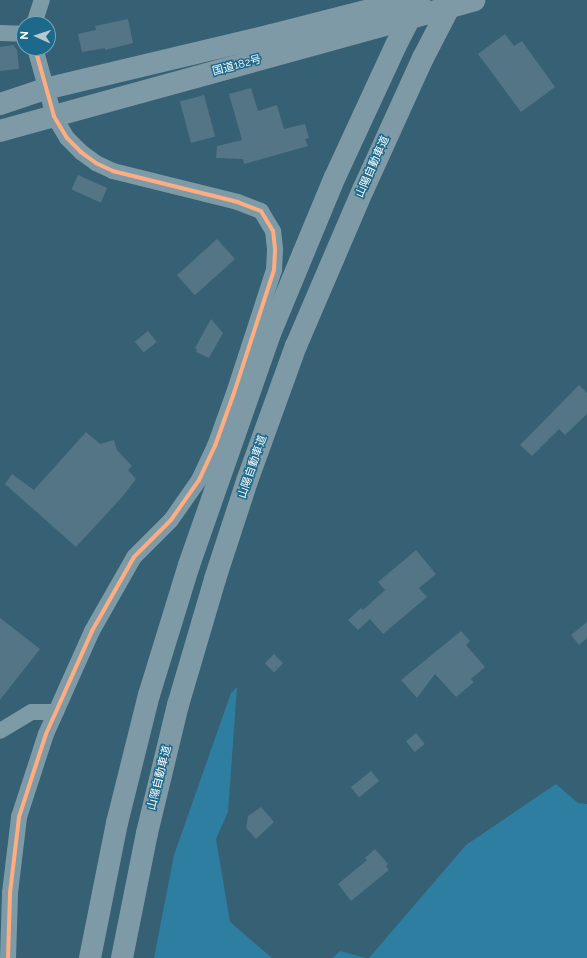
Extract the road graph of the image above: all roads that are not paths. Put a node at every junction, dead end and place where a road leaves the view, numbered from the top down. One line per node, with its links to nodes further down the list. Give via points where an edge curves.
1 (42, 0): 6 (street)
2 (420, 0): 17 (highway, bridge, via 396,45 335,178 269,336 190,565 149,695 117,823)
3 (453, 0): 18 (highway, 山陽自動車道, bridge, via 423,58 363,190 296,346 247,480 178,705 147,833)
4 (474, 0): 5 (highway, 国道182号)
5 (400, 6): 10 (highway, 国道182号); 12 (highway, 国道182号)
6 (37, 16)
7 (0, 33): 8 (street)
8 (16, 34)
9 (37, 56): 10 (street)
10 (46, 89): 11 (highway, 国道182号); 12 (street)
11 (0, 104)
12 (54, 116): 13 (highway, 国道182号); 14 (street, via 67,138 81,152 113,171 238,202 261,211 273,231 275,249 274,270 234,393 200,480 171,520 134,557 92,631)
13 (0, 131)
14 (56, 712): 15 (street, via 32,712); 16 (street, via 46,734 19,817 10,893)
15 (0, 731)
16 (8, 958)
17 (90, 958)
18 (122, 958)

